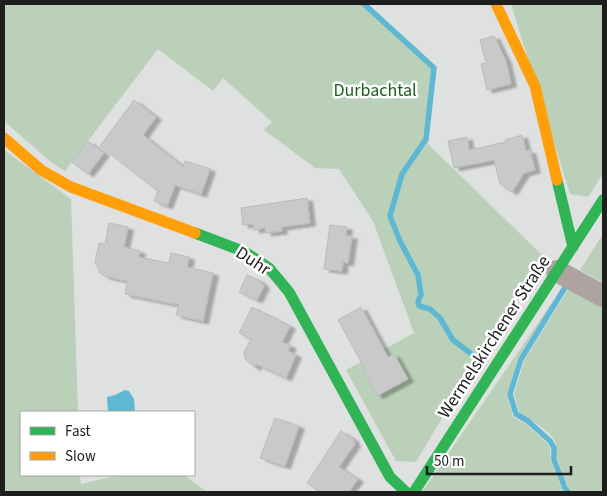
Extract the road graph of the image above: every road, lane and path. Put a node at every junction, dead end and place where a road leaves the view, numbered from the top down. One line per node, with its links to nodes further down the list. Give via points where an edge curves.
1 (496, 4): 4 (street, via 535,86)
2 (4, 138): 7 (street, Duhr, via 41,170 71,187 245,252 269,268 288,292 390,476)
3 (603, 200): 4 (street, Wermelskirchener Straße)
4 (573, 247): 5 (street, Wermelskirchener Straße)
5 (557, 272): 6 (street); 8 (street, Wermelskirchener Straße)
6 (603, 296)
7 (406, 492)
8 (414, 492)

